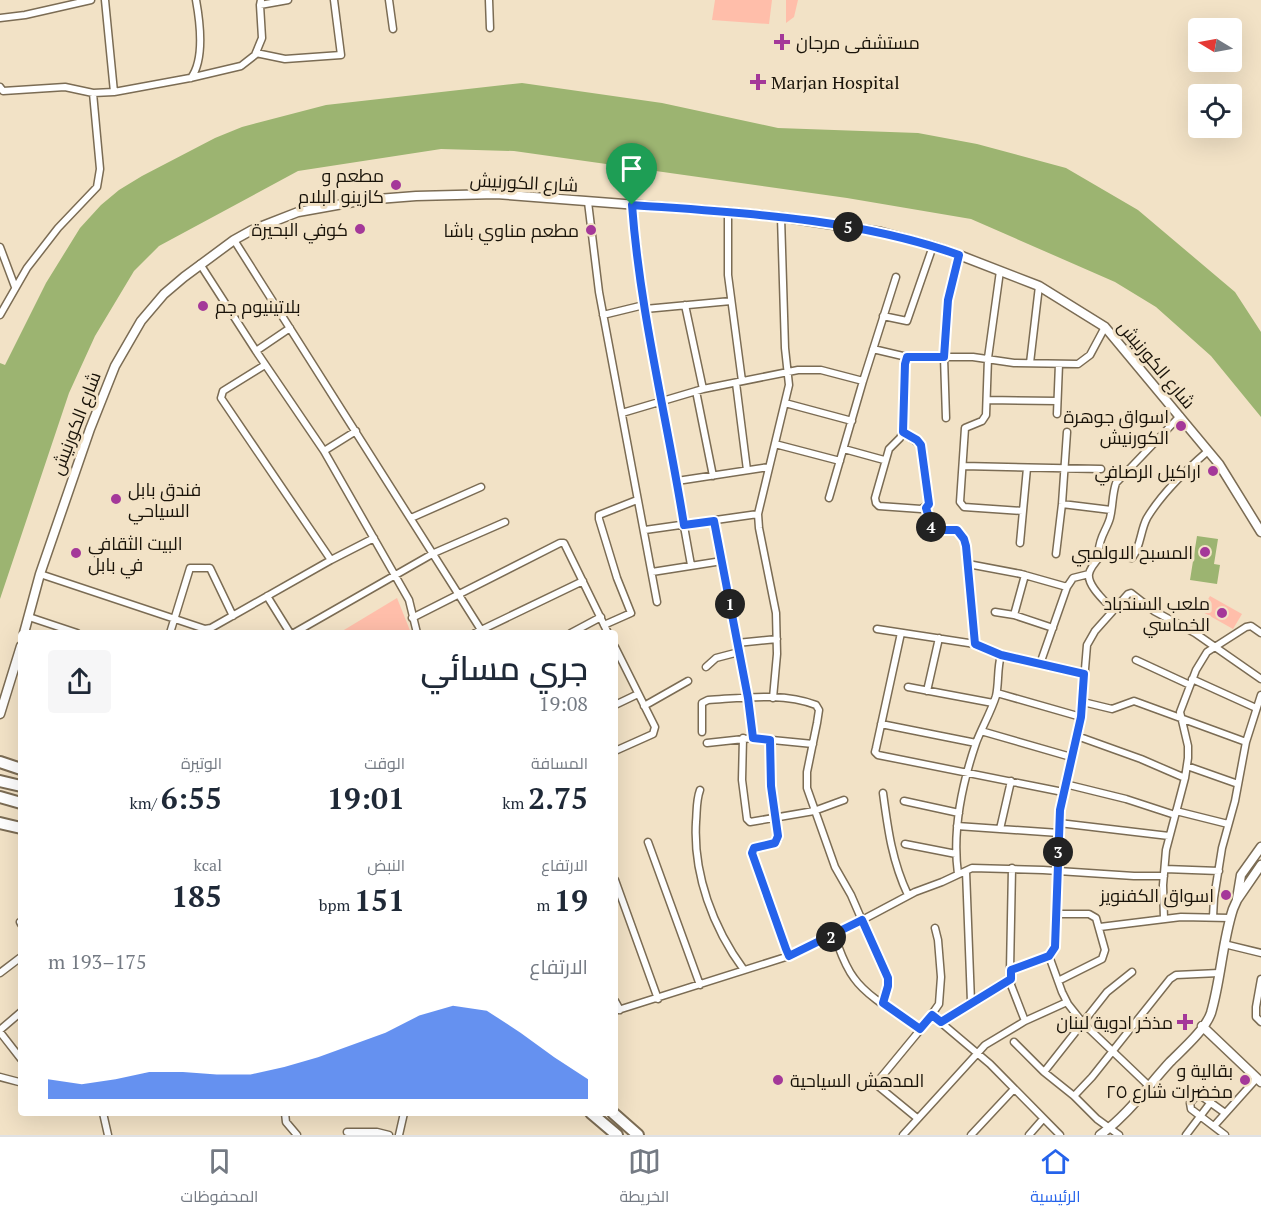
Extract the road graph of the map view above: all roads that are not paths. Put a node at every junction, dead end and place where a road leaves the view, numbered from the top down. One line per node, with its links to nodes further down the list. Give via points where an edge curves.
1 (91, 0): 8 (street)
2 (105, 0): 16 (street)
3 (196, 0): 14 (street, via 199,54 196,71)
4 (288, 0): 9 (street)
5 (334, 0): 13 (street, via 341,55 285,59)
6 (389, 0): 12 (street)
7 (489, 0): 11 (street)
8 (60, 3): 10 (street)
9 (261, 3): 13 (street, via 262,38)
10 (0, 18)
11 (490, 28)
12 (393, 29)
13 (256, 53): 14 (street, via 242,66)
14 (190, 78): 16 (street)
15 (0, 87): 17 (street, via 3,91 65,87)
16 (114, 92): 17 (street)
17 (93, 93): 30 (street, via 100,169 96,187 58,228)
18 (588, 202): 19 (street, شارع الكورنيش); 22 (street, شارع الكورنيش, via 496,194 365,200 282,217); 35 (street)
19 (632, 205): 20 (street, شارع الكورنيش); 33 (street)
20 (728, 212): 21 (street, شارع الكورنيش); 31 (street)
21 (781, 218): 23 (street, شارع الكورنيش, via 881,232); 47 (street)
22 (234, 240): 26 (street, شارع الكورنيش); 38 (street)
23 (933, 246): 25 (street, شارع الكورنيش); 36 (street, via 907,321)
24 (0, 247): 30 (street)
25 (959, 255): 27 (street, شارع الكورنيش); 42 (street, via 948,300)
26 (200, 264): 40 (street); 101 (street, شارع الكورنيش, via 152,308 123,350 90,429)
27 (1000, 271): 29 (street, شارع الكورنيش); 43 (street)
28 (896, 277): 36 (street)
29 (1039, 286): 37 (street, شارع الكورنيش); 44 (street)
30 (15, 287): 34 (street)
31 (730, 301): 32 (street); 49 (street)
32 (685, 305): 33 (street); 50 (street)
33 (645, 307): 35 (street); 53 (street)
34 (0, 315)
35 (603, 315): 55 (street)
36 (883, 316): 39 (street)
37 (1106, 327): 45 (street, via 1084,361); 57 (street, شارع الكورنيش)
38 (290, 328): 40 (street); 60 (street)
39 (873, 349): 41 (street); 48 (street)
40 (256, 351): 46 (street)
41 (907, 357): 42 (street); 61 (street)
42 (944, 357): 43 (street); 58 (street)
43 (988, 358): 44 (street); 51 (street)
44 (1030, 363): 45 (street)
45 (1059, 364): 52 (street)
46 (265, 365): 65 (street); 96 (street, via 223,391 221,398)
47 (788, 372): 48 (street, via 820,370); 49 (street); 54 (street)
48 (863, 381): 59 (street)
49 (739, 382): 50 (street); 74 (street)
50 (699, 390): 53 (street); 75 (street)
51 (987, 400): 52 (street); 69 (street, via 984,419 965,428)
52 (1057, 400): 56 (street)
53 (662, 401): 55 (street); 76 (street)
54 (785, 403): 59 (street); 63 (street)
55 (622, 412): 79 (street)
56 (1057, 414)
57 (1180, 416): 66 (street, شارع الكورنيش); 82 (street, via 1116,483)
58 (946, 418)
59 (852, 421): 64 (street)
60 (356, 431): 65 (street); 85 (street)
61 (903, 432): 67 (street); 81 (street, via 921,445 929,504)
62 (1067, 432): 72 (street)
63 (775, 444): 68 (street); 70 (street)
64 (844, 449): 67 (street); 68 (street)
65 (324, 451): 91 (street)
66 (1208, 451): 90 (street, شارع الكورنيش); 94 (street, via 1146,520 1132,558)
67 (884, 460): 81 (street, via 876,503)
68 (840, 461): 78 (street)
69 (963, 466): 71 (street); 83 (street, via 962,506)
70 (769, 467): 74 (street); 84 (street)
71 (1027, 468): 72 (street); 83 (street)
72 (1064, 469): 73 (street); 80 (street)
73 (1101, 469)
74 (747, 470): 75 (street)
75 (713, 476): 76 (street)
76 (677, 481): 88 (street)
77 (481, 487): 85 (street)
78 (829, 498)
79 (637, 500): 89 (street); 118 (street, via 599,515 606,546 632,613)
80 (1062, 504): 82 (street); 95 (street)
81 (926, 508): 98 (street, via 933,530 960,533)
82 (1111, 510): 94 (street, via 1099,545)
83 (1023, 511): 92 (street)
84 (758, 514): 86 (street); 134 (street)
85 (411, 518): 93 (street)
86 (714, 521): 88 (street); 97 (street)
87 (505, 522): 93 (street)
88 (684, 525): 89 (street); 99 (street)
89 (645, 531): 100 (street)
90 (1261, 532)
91 (374, 538): 96 (street); 103 (street)
92 (1020, 543)
93 (434, 553): 103 (street); 107 (street)
94 (1102, 553): 102 (street)
95 (1056, 554)
96 (331, 560): 108 (street)
97 (722, 561): 99 (street); 135 (street)
98 (968, 564): 104 (street); 136 (street)
99 (691, 565): 100 (street)
100 (652, 572): 109 (street)
101 (40, 574): 114 (street, شارع الكورنيش); 117 (street)
102 (1089, 574): 106 (street, via 1073,578); 110 (street, via 1092,585)
103 (396, 575): 116 (street, via 409,600); 125 (street)
104 (1025, 575): 106 (street); 112 (street)
105 (583, 581): 107 (street, via 564,543 560,543); 115 (street); 128 (street)
106 (1067, 587): 119 (street)
107 (459, 594): 116 (street); 127 (street)
108 (267, 596): 113 (street); 124 (street)
109 (657, 602)
110 (1113, 610): 137 (street, via 1131,593); 145 (street, via 1087,645)
111 (996, 612): 112 (street)
112 (1014, 615): 119 (street)
113 (233, 616): 117 (street, via 205,629); 117 (street, via 210,568 190,568)
114 (28, 617): 121 (street, شارع الكورنيش); 122 (street)
115 (601, 617): 118 (street); 129 (street)
116 (412, 618): 126 (street)
117 (174, 620): 123 (street)
118 (604, 625): 130 (street)
119 (1053, 628): 143 (street)
120 (877, 629): 131 (street)
121 (25, 630)
122 (68, 630)
123 (171, 630)
124 (290, 630)
125 (297, 630)
126 (416, 630)
127 (479, 630)
128 (484, 630)
129 (577, 630)
130 (606, 630)
131 (901, 633): 133 (street); 164 (street)
132 (1261, 633): 137 (street, via 1246,627)
133 (939, 638): 136 (street); 150 (street)
134 (777, 639): 135 (street); 155 (street)
135 (737, 643): 138 (street)
136 (975, 644): 139 (street)
137 (1213, 646): 146 (street); 148 (street)
138 (739, 652): 144 (street, via 716,657); 154 (street)
139 (1001, 655): 143 (street); 151 (street)
140 (618, 659): 152 (street)
141 (1136, 660): 148 (street)
142 (18, 662): 161 (street)
143 (1040, 664): 145 (street)
144 (706, 667)
145 (1084, 674): 156 (street)
146 (1261, 679)
147 (688, 681): 159 (street)
148 (1191, 682): 160 (street); 163 (street)
149 (908, 687): 150 (street)
150 (927, 691): 157 (street)
151 (997, 693): 157 (street); 162 (street)
152 (638, 694): 158 (street); 159 (street)
153 (1261, 696): 160 (street)
154 (748, 698): 155 (street); 166 (street, via 702,703); 169 (street)
155 (773, 698): 174 (street, via 816,705 819,710)
156 (1083, 702): 162 (street); 163 (street, via 1112,709 1134,701)
157 (993, 703): 165 (street)
158 (618, 704)
159 (644, 706): 175 (street, via 655,727 653,734)
160 (1256, 708): 171 (street)
161 (0, 714)
162 (1081, 717): 167 (street)
163 (1180, 718): 171 (street); 178 (street, via 1188,746)
164 (881, 724): 173 (street); 180 (street, via 875,752 878,755)
165 (981, 731): 173 (street); 176 (street)
166 (702, 732)
167 (1077, 736): 176 (street); 181 (street)
168 (743, 738): 169 (street); 172 (street); 196 (street, via 742,780 747,819 754,822)
169 (753, 738): 170 (street)
170 (770, 740): 174 (street); 196 (street)
171 (1246, 742): 184 (street)
172 (707, 743)
173 (976, 743): 180 (street)
174 (813, 744): 193 (street, via 806,777)
175 (618, 750)
176 (1071, 757): 186 (street)
177 (0, 762): 179 (highway)
178 (1187, 766): 181 (street); 184 (street)
179 (18, 768)
180 (968, 773): 183 (street); 194 (street)
181 (1185, 778): 195 (street)
182 (0, 781): 185 (highway)
183 (1011, 781): 186 (street); 202 (street)
184 (1238, 784): 199 (street)
185 (18, 785)
186 (1064, 788): 195 (street); 198 (street)
187 (700, 790): 233 (street, via 696,807 699,872 725,939)
188 (883, 793): 218 (street, via 890,847)
189 (0, 797): 192 (highway)
190 (844, 800): 193 (street)
191 (904, 801): 194 (street)
192 (18, 802)
193 (814, 811): 196 (street); 224 (street, via 835,867)
194 (959, 813): 200 (street)
195 (1175, 813): 199 (street); 204 (street)
196 (776, 818): 230 (street, via 778,839 754,848 752,853)
197 (0, 823): 201 (highway)
198 (1059, 823): 203 (street); 204 (street)
199 (1228, 824): 214 (street)
200 (957, 826): 202 (street); 208 (street)
201 (18, 827)
202 (1000, 829): 203 (street)
203 (1059, 833): 213 (street)
204 (1169, 836): 215 (street)
205 (648, 842): 241 (street)
206 (905, 844): 208 (street)
207 (1261, 847): 209 (street)
208 (956, 854): 216 (street)
209 (1250, 862): 211 (street); 219 (street, via 1241,875)
210 (1012, 868): 212 (street); 213 (street); 234 (street)
211 (1260, 868): 219 (street)
212 (966, 871): 216 (street); 244 (street)
213 (1058, 871): 215 (street, via 1134,876); 220 (street)
214 (1219, 871): 215 (street); 221 (street)
215 (1164, 872): 223 (street)
216 (958, 874): 218 (street)
217 (618, 888): 243 (street)
218 (908, 895): 224 (street)
219 (1237, 900): 222 (street)
220 (1056, 914): 225 (street, via 1089,914); 231 (street, via 1055,947)
221 (1213, 917): 222 (street); 223 (street)
222 (1230, 918): 228 (street)
223 (1164, 919): 225 (street)
224 (862, 920): 227 (street); 246 (street, via 888,978)
225 (1100, 927): 240 (street, via 1105,950 1102,959)
226 (935, 928): 249 (street, via 941,976 939,1004)
227 (834, 935): 230 (street); 246 (street, via 854,979)
228 (1224, 944): 229 (street); 236 (street)
229 (1261, 953)
230 (789, 956): 233 (street)
231 (1049, 956): 234 (street); 240 (street)
232 (18, 959): 237 (street)
233 (744, 970): 241 (street)
234 (1011, 970): 238 (street)
235 (1132, 972): 253 (street, via 1107,992)
236 (1219, 973): 254 (street, via 1210,1016); 258 (street, via 1176,975 1170,979)
237 (0, 974)
238 (1011, 979): 244 (street); 250 (street)
239 (1261, 979): 242 (street)
240 (1058, 981): 245 (street)
241 (700, 985): 243 (street)
242 (1260, 993): 252 (street, via 1256,1017)
243 (658, 999): 247 (street)
244 (971, 1002): 251 (street)
245 (1067, 1002): 250 (street); 253 (street)
246 (883, 1003): 255 (street)
247 (618, 1010)
248 (18, 1015): 256 (street)
249 (932, 1015): 251 (street); 255 (street)
250 (1025, 1021): 259 (street)
251 (941, 1022): 259 (street)
252 (1261, 1022)
253 (1083, 1023): 258 (street); 261 (street)
254 (1202, 1026): 263 (street); 265 (street)
255 (920, 1029): 276 (street, via 880,1077 878,1086)
256 (0, 1031): 260 (street)
257 (1014, 1042): 261 (street)
258 (1112, 1049): 265 (street); 267 (street)
259 (978, 1053): 266 (street); 276 (street)
260 (18, 1055)
261 (1044, 1072): 267 (street)
262 (0, 1077): 264 (street)
263 (1259, 1080): 269 (street)
264 (18, 1082)
265 (1150, 1087): 279 (street)
266 (1014, 1089): 277 (street); 288 (street)
267 (1074, 1096): 279 (street)
268 (1210, 1102): 269 (street); 270 (street); 270 (street, via 1200,1095 1194,1097 1190,1106)
269 (1225, 1113): 278 (street)
270 (1201, 1115): 278 (street); 293 (street)
271 (104, 1116): 281 (street)
272 (285, 1116): 282 (street)
273 (403, 1116): 284 (street)
274 (595, 1116): 285 (highway)
275 (616, 1116): 286 (highway)
276 (917, 1118): 287 (street)
277 (1043, 1119): 289 (street); 290 (street)
278 (1214, 1126): 294 (street)
279 (1110, 1128): 291 (street); 292 (street)
280 (346, 1132): 283 (street)
281 (108, 1135)
282 (297, 1135)
283 (389, 1135)
284 (399, 1135)
285 (617, 1135)
286 (638, 1135)
287 (903, 1135)
288 (970, 1135)
289 (1029, 1135)
290 (1060, 1135)
291 (1100, 1135)
292 (1119, 1135)
293 (1186, 1135)
294 (1225, 1135)

